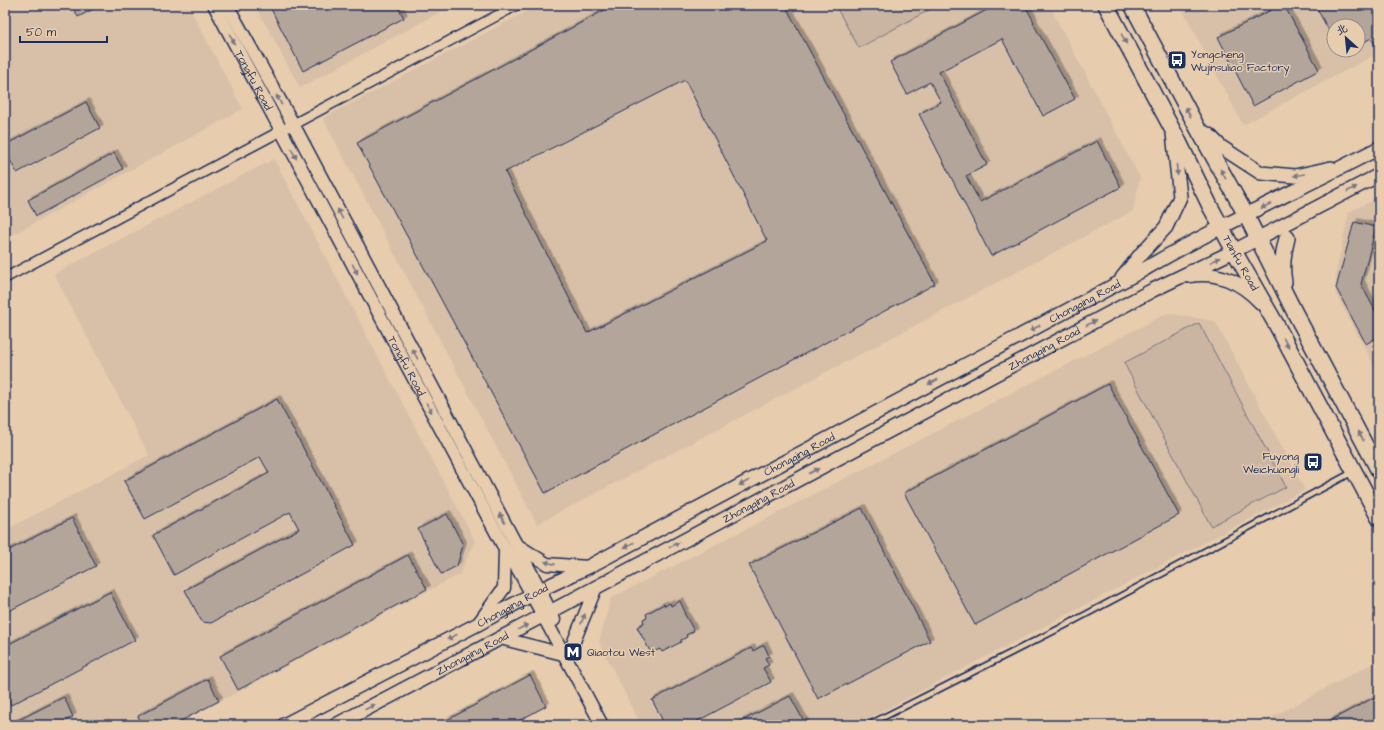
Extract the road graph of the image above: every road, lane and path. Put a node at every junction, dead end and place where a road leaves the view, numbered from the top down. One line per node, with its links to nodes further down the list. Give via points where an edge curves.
1 (214, 5): 8 (street, Tongfu Road, one-way to 8)
2 (227, 5): 6 (street, Tongfu Road, one-way to 2)
3 (517, 5): 6 (street)
4 (1106, 5): 9 (main road, Tianfu Road, one-way to 9)
5 (1132, 5): 7 (main road, one-way to 5)
6 (292, 124): 8 (street); 27 (street, Tongfu Road, one-way to 6)
7 (1198, 129): 11 (main road, one-way to 7, via 1295,176 1261,173); 14 (main road, one-way to 7)
8 (281, 130): 19 (street); 27 (street, Tongfu Road, one-way to 27)
9 (1173, 131): 15 (main road, Tianfu Road); 21 (main road, one-way to 21, via 1180,197 1166,227)
10 (1379, 148): 11 (main road)
11 (1351, 163): 14 (main road, Chongqing Road, one-way to 14)
12 (1379, 174): 13 (main road, one-way to 12)
13 (1325, 203): 16 (main road); 17 (main road, via 1295,225)
14 (1246, 215): 15 (main road, Chongqing Road); 16 (main road)
15 (1222, 227): 18 (main road, Tianfu Road); 21 (main road, Chongqing Road)
16 (1258, 238): 18 (main road); 22 (main road)
17 (1287, 238): 22 (main road, via 1282,263)
18 (1234, 251): 20 (main road, one-way to 18); 23 (main road, Tianfu Road)
19 (5, 278)
20 (1180, 278): 23 (main road, via 1214,275 1227,279 1246,290); 29 (main road, Zhongqing Road, one-way to 20, via 1139,297)
21 (1119, 282): 28 (main road, Chongqing Road, one-way to 28)
22 (1287, 295): 25 (main road, one-way to 22)
23 (1266, 309): 24 (main road, Tianfu Road, one-way to 24)
24 (1354, 471): 26 (main road, Tianfu Road); 39 (lane, via 1066,625)
25 (1379, 471)
26 (1379, 518)
27 (510, 547): 28 (street, one-way to 27, via 547,564); 30 (street, Tongfu Road); 32 (street, via 504,588)
28 (588, 567): 30 (main road, Chongqing Road)
29 (596, 587): 31 (main road, Zhongqing Road); 34 (street, one-way to 29)
30 (535, 592): 31 (street, Tongfu Road); 32 (main road, Chongqing Road)
31 (547, 614): 33 (main road, Zhongqing Road, one-way to 31); 34 (street, Tongfu Road)
32 (478, 624): 35 (main road, Chongqing Road, one-way to 35)
33 (500, 638): 34 (street); 36 (main road, Zhongqing Road, one-way to 33)
34 (567, 652): 37 (street, Tongfu Road); 38 (street, Tongfu Road)
35 (284, 725)
36 (336, 725)
37 (602, 725)
38 (610, 725)
39 (868, 725)

